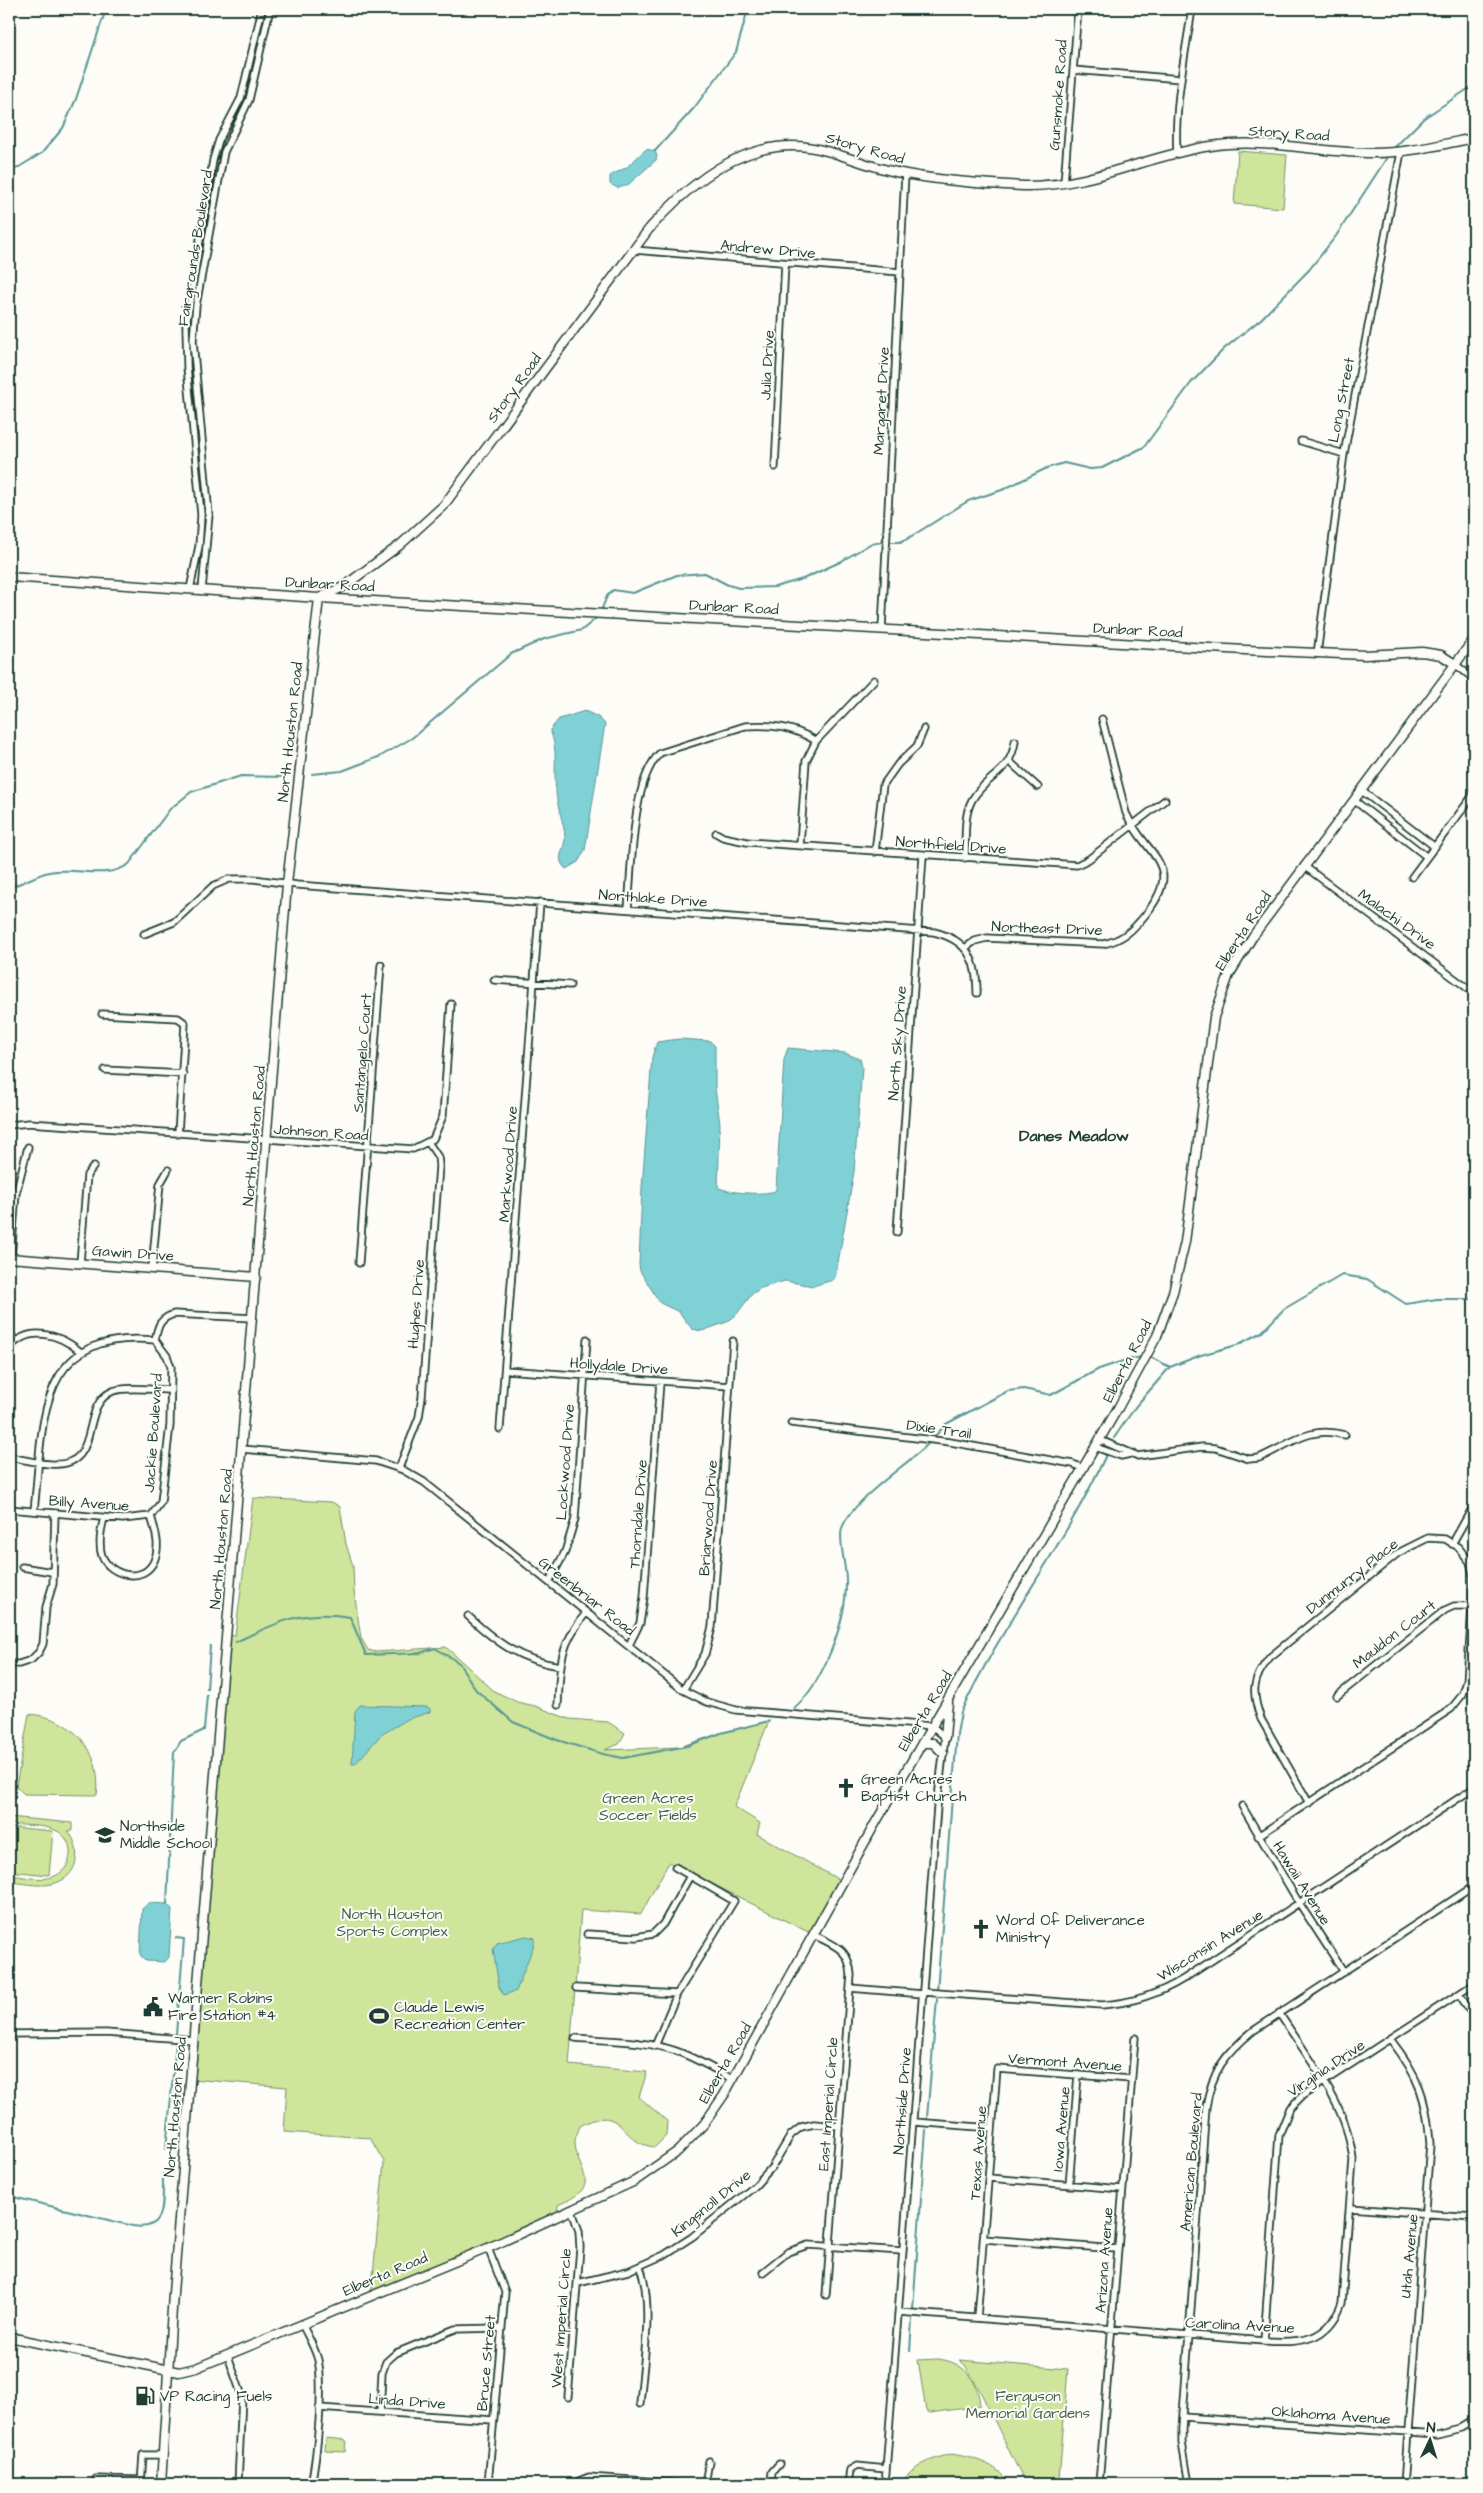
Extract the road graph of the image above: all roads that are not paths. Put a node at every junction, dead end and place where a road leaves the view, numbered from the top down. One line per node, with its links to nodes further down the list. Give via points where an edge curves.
1 (262, 9): 13 (street, Fairgrounds Boulevard, via 241,98 216,150)
2 (270, 9): 14 (street, Fairgrounds Boulevard, via 249,100 224,152)
3 (1078, 9): 5 (street, Gunsmoke Road)
4 (1192, 9): 6 (street)
5 (1073, 70): 6 (street); 11 (street, Gunsmoke Road)
6 (1181, 79): 9 (street)
7 (1474, 138): 8 (street, Story Road)
8 (1401, 152): 9 (street, Story Road, via 1352,152 1247,143); 18 (street, Long Street)
9 (1177, 153): 11 (street, Story Road)
10 (905, 174): 11 (street, Story Road, via 1019,185); 12 (street, Story Road, via 822,148 762,150 739,158 700,181 663,213); 16 (street, Margaret Drive)
11 (1064, 183)
12 (634, 250): 15 (street, Andrew Drive); 23 (street, Story Road, via 444,505 400,545 343,587)
13 (196, 261): 14 (street); 21 (street, Fairgrounds Boulevard, via 185,341 201,515 199,546)
14 (204, 263): 22 (street, Fairgrounds Boulevard, via 193,341 209,515)
15 (785, 263): 16 (street, Andrew Drive); 19 (street, Julia Drive)
16 (900, 272): 24 (street, Margaret Drive)
17 (1301, 441): 18 (street)
18 (1344, 454): 26 (street, Long Street)
19 (775, 467)
20 (9, 577): 21 (street, Dunbar Road)
21 (190, 589): 22 (street, Dunbar Road)
22 (202, 590): 23 (street, Dunbar Road)
23 (319, 598): 24 (street, Dunbar Road); 50 (street, North Houston Road)
24 (882, 629): 26 (street, Dunbar Road)
25 (1474, 639): 27 (street, Elberta Road)
26 (1317, 654): 27 (street, Dunbar Road, via 1422,652 1441,655)
27 (1455, 664): 28 (street); 36 (street, Elberta Road)
28 (1474, 679)
29 (874, 680): 32 (street)
30 (1102, 719): 40 (street, Northeast Drive)
31 (924, 729): 44 (street, via 917,746 883,785)
32 (816, 741): 42 (street, via 806,760); 52 (street, via 793,728 745,726 660,753 651,761 640,795)
33 (1015, 741): 34 (street)
34 (1010, 762): 35 (street); 47 (street, via 972,799 967,818)
35 (1038, 787)
36 (1362, 791): 39 (street, Elberta Road); 43 (street)
37 (1474, 794): 43 (street)
38 (1166, 800): 40 (street, Northfield Drive)
39 (1355, 800): 46 (street); 48 (street, Elberta Road)
40 (1131, 825): 47 (street, Northfield Drive, via 1077,865); 55 (street, Northeast Drive, via 1158,859 1164,882 1154,903 1131,932 1102,944 987,938)
41 (716, 832): 42 (street, Northfield Drive, via 723,837 747,842)
42 (800, 845): 44 (street, Northfield Drive)
43 (1435, 847): 46 (street)
44 (875, 852): 45 (street, Northfield Drive)
45 (922, 856): 47 (street, Northfield Drive); 53 (street, North Sky Drive)
46 (1427, 857): 49 (street)
47 (965, 858)
48 (1304, 866): 61 (street, Malachi Drive); 96 (street, Elberta Road, via 1253,936 1219,1000 1181,1266 1157,1336)
49 (1412, 877)
50 (287, 884): 51 (street, Northlake Drive); 54 (street, Northlake Drive, via 229,879 212,886 174,922); 68 (street, North Houston Road)
51 (540, 902): 52 (street, Northlake Drive); 58 (street, Markwood Drive)
52 (628, 909): 53 (street, Northlake Drive)
53 (917, 930): 55 (street, Northlake Drive, via 948,936); 74 (street, North Sky Drive)
54 (144, 934)
55 (965, 948): 60 (street, via 973,960)
56 (381, 965): 71 (street, Santangelo Court)
57 (494, 980): 58 (street)
58 (534, 983): 59 (street); 88 (street, Markwood Drive)
59 (570, 986)
60 (977, 993)
61 (1474, 993)
62 (451, 1004): 69 (street, via 443,1116 440,1127)
63 (102, 1014): 65 (street, via 178,1018 185,1023)
64 (104, 1070): 65 (street)
65 (183, 1074): 67 (street)
66 (9, 1124): 67 (street, Johnson Road)
67 (178, 1134): 68 (street, Johnson Road)
68 (268, 1141): 71 (street, Johnson Road); 79 (street, North Houston Road)
69 (428, 1142): 71 (street, Johnson Road, via 414,1150); 100 (street, Hughes Drive, via 438,1157 439,1166 422,1397 419,1416)
70 (28, 1147): 75 (street, via 16,1193)
71 (367, 1148): 77 (street, Santangelo Court)
72 (94, 1166): 76 (street, via 88,1175)
73 (168, 1170): 78 (street, via 160,1184)
74 (897, 1232)
75 (10, 1258): 76 (street, Gawin Drive)
76 (80, 1263): 78 (street, Gawin Drive)
77 (359, 1263)
78 (152, 1268): 79 (street, Gawin Drive)
79 (256, 1277): 80 (street, North Houston Road)
80 (253, 1318): 84 (street, via 174,1314 163,1318); 97 (street, North Houston Road)
81 (9, 1333): 83 (street)
82 (587, 1339): 89 (street, Lockwood Drive)
83 (15, 1340): 86 (street); 87 (street, via 29,1334 56,1336)
84 (155, 1340): 87 (street, via 112,1340); 92 (street, Jackie Boulevard, via 169,1362)
85 (734, 1341): 91 (street, Briarwood Drive)
86 (9, 1349)
87 (81, 1352): 99 (street, via 60,1371 51,1388 43,1419)
88 (505, 1370): 89 (street, Hollydale Drive); 94 (street, Markwood Drive)
89 (584, 1376): 90 (street, Hollydale Drive); 112 (street, Lockwood Drive, via 575,1519 565,1552)
90 (660, 1382): 91 (street, Hollydale Drive); 116 (street, Thorndale Drive, via 644,1596 640,1623)
91 (730, 1386): 119 (street, Briarwood Drive, via 712,1626 705,1654)
92 (170, 1390): 99 (street, via 113,1391 93,1412 87,1445 79,1455 68,1463 51,1465); 102 (street, Jackie Boulevard, via 170,1425)
93 (791, 1423): 101 (street, Dixie Trail, via 950,1442)
94 (500, 1429)
95 (1345, 1435): 96 (street, via 1330,1431 1314,1432 1259,1458 1249,1459 1202,1447 1146,1456 1121,1456)
96 (1098, 1443): 101 (street, Elberta Road)
97 (242, 1449): 100 (street, Greenbriar Road, via 363,1459); 149 (street, North Houston Road)
98 (9, 1457): 99 (street)
99 (39, 1462): 105 (street)
100 (399, 1468): 112 (street, Greenbriar Road, via 424,1482)
101 (1082, 1468): 121 (street, Elberta Road)
102 (161, 1502): 107 (street, Billy Avenue)
103 (1474, 1505): 109 (street)
104 (9, 1509): 105 (street, Billy Avenue)
105 (34, 1511): 106 (street, Billy Avenue)
106 (55, 1513): 108 (street, Billy Avenue); 111 (street)
107 (151, 1516): 108 (street, Billy Avenue); 108 (street, via 158,1539 154,1561 144,1572 129,1574 116,1571 103,1557 100,1540)
108 (104, 1518)
109 (1452, 1544): 113 (street, via 1470,1562 1474,1578); 128 (street, Dunmurry Place, via 1445,1539 1428,1538 1398,1553 1270,1657 1256,1677 1255,1704 1261,1719)
110 (22, 1567): 111 (street)
111 (52, 1572): 117 (street, via 45,1634 39,1652 31,1660)
112 (549, 1582): 114 (street, Greenbriar Road)
113 (1472, 1606): 120 (street, Mauldon Court, via 1454,1606 1445,1610); 128 (street, via 1467,1681 1457,1702)
114 (586, 1613): 116 (street, Greenbriar Road); 118 (street, via 566,1640)
115 (468, 1616): 118 (street, via 482,1630 519,1655)
116 (629, 1645): 119 (street, Greenbriar Road)
117 (9, 1664)
118 (560, 1666): 122 (street)
119 (683, 1690): 123 (street, Greenbriar Road, via 707,1702 736,1710)
120 (1337, 1696)
121 (948, 1700): 123 (street, Elberta Road); 124 (street)
122 (558, 1705)
123 (932, 1726): 124 (street); 125 (street, Elberta Road)
124 (945, 1737): 126 (street, Northside Drive)
125 (922, 1743): 126 (street, via 933,1743); 136 (street, Elberta Road)
126 (943, 1753): 141 (street, Northside Drive)
127 (1474, 1788): 134 (street, Wisconsin Avenue)
128 (1309, 1803): 130 (street)
129 (1242, 1806): 130 (street, Hawaii Avenue)
130 (1258, 1836): 134 (street, Hawaii Avenue)
131 (675, 1867): 132 (street)
132 (690, 1876): 135 (street, via 663,1924 653,1934 636,1937); 142 (street, via 734,1901)
133 (1474, 1886): 137 (street, American Boulevard)
134 (1299, 1903): 137 (street, Hawaii Avenue); 141 (street, Wisconsin Avenue, via 1174,1984 1136,2000 1102,2005)
135 (587, 1934)
136 (814, 1935): 140 (street, East Imperial Circle, via 841,1948 850,1960); 154 (street, Elberta Road)
137 (1344, 1972): 144 (street, American Boulevard)
138 (1474, 1984): 143 (street, Virginia Drive)
139 (576, 1988): 142 (street)
140 (850, 1988): 141 (street, Wisconsin Avenue); 158 (street, East Imperial Circle)
141 (923, 1993): 157 (street, Northside Drive)
142 (677, 1994): 151 (street)
143 (1459, 1994): 145 (street); 150 (street, Virginia Drive)
144 (1279, 2012): 156 (street, Carolina Avenue); 181 (street, American Boulevard, via 1225,2057 1209,2089)
145 (1474, 2017)
146 (9, 2034): 149 (street, via 106,2033)
147 (574, 2038): 151 (street)
148 (1135, 2038): 155 (street, Arizona Avenue)
149 (194, 2040): 185 (street, North Houston Road)
150 (1391, 2040): 156 (street, Virginia Drive); 165 (street, Utah Avenue, via 1410,2064 1426,2109 1430,2144)
151 (655, 2046): 154 (street, via 675,2050)
152 (997, 2069): 153 (street, Vermont Avenue); 159 (street, Texas Avenue)
153 (1078, 2075): 155 (street, Vermont Avenue); 161 (street, Iowa Avenue)
154 (732, 2079): 164 (street, Elberta Road, via 704,2124 672,2156 635,2181)
155 (1131, 2079): 162 (street, Arizona Avenue)
156 (1323, 2083): 163 (street, Carolina Avenue, via 1345,2121 1351,2140); 183 (street, Virginia Drive, via 1290,2108 1279,2135)
157 (914, 2122): 159 (street); 171 (street, Northside Drive)
158 (839, 2126): 168 (street, East Imperial Circle); 172 (street, Kingsnoll Drive, via 814,2124 801,2127 791,2135 772,2167 755,2186 664,2256)
159 (992, 2128): 160 (street, Texas Avenue)
160 (989, 2178): 161 (street); 167 (street, Texas Avenue)
161 (1069, 2185): 162 (street)
162 (1122, 2189): 170 (street, Arizona Avenue)
163 (1350, 2208): 165 (street); 183 (street, Carolina Avenue, via 1342,2302 1337,2317 1325,2331 1308,2340)
164 (572, 2212): 169 (street, Elberta Road); 174 (street, West Imperial Circle, via 579,2231)
165 (1426, 2213): 166 (street); 193 (street, Utah Avenue)
166 (1474, 2217)
167 (984, 2239): 170 (street); 177 (street, Texas Avenue)
168 (830, 2244): 171 (street); 173 (street, via 798,2248); 175 (street, East Imperial Circle)
169 (488, 2248): 178 (street, Elberta Road); 179 (street, Bruce Street, via 505,2292)
170 (1117, 2249): 180 (street, Arizona Avenue)
171 (903, 2251): 176 (street, Northside Drive)
172 (640, 2267): 174 (street, Kingsnoll Drive); 187 (street, via 648,2300)
173 (763, 2272)
174 (578, 2283): 186 (street, West Imperial Circle)
175 (826, 2294)
176 (899, 2312): 177 (street, Carolina Avenue); 197 (street, Northside Drive)
177 (977, 2318): 180 (street, Carolina Avenue)
178 (302, 2324): 184 (street, Elberta Road); 188 (street, via 318,2359)
179 (501, 2328): 189 (street, via 455,2329 396,2353 386,2362 382,2373); 191 (street, Bruce Street)
180 (1111, 2328): 181 (street, Carolina Avenue); 212 (street, Arizona Avenue)
181 (1189, 2336): 183 (street, Carolina Avenue); 190 (street, American Boulevard)
182 (9, 2337): 185 (street, Elberta Road)
183 (1264, 2341)
184 (228, 2356): 185 (street, Elberta Road, via 179,2372); 203 (street, via 242,2396)
185 (168, 2370): 194 (street, North Houston Road)
186 (568, 2397)
187 (640, 2404)
188 (319, 2408): 189 (street, Linda Drive); 201 (street)
189 (380, 2412): 191 (street, Linda Drive)
190 (1184, 2417): 193 (street, Oklahoma Avenue); 213 (street, American Boulevard, via 1182,2443)
191 (493, 2420): 205 (street, Bruce Street)
192 (1474, 2423): 193 (street, Oklahoma Avenue, via 1448,2434)
193 (1406, 2433): 214 (street, Utah Avenue)
194 (163, 2455): 199 (street, via 143,2455); 202 (street, North Houston Road)
195 (709, 2461): 208 (street)
196 (779, 2464): 209 (street, via 772,2472)
197 (886, 2469): 210 (street, via 857,2466 850,2470); 211 (street, Northside Drive)
198 (96, 2479): 199 (street)
199 (141, 2482)
200 (635, 2482): 206 (street, via 590,2476); 207 (street)
201 (312, 2483): 204 (street)
202 (161, 2484)
203 (238, 2484)
204 (351, 2484)
205 (488, 2484)
206 (571, 2484)
207 (686, 2484)
208 (706, 2484)
209 (771, 2484)
210 (848, 2484)
211 (885, 2484)
212 (1099, 2484)
213 (1189, 2484)
214 (1404, 2484)

